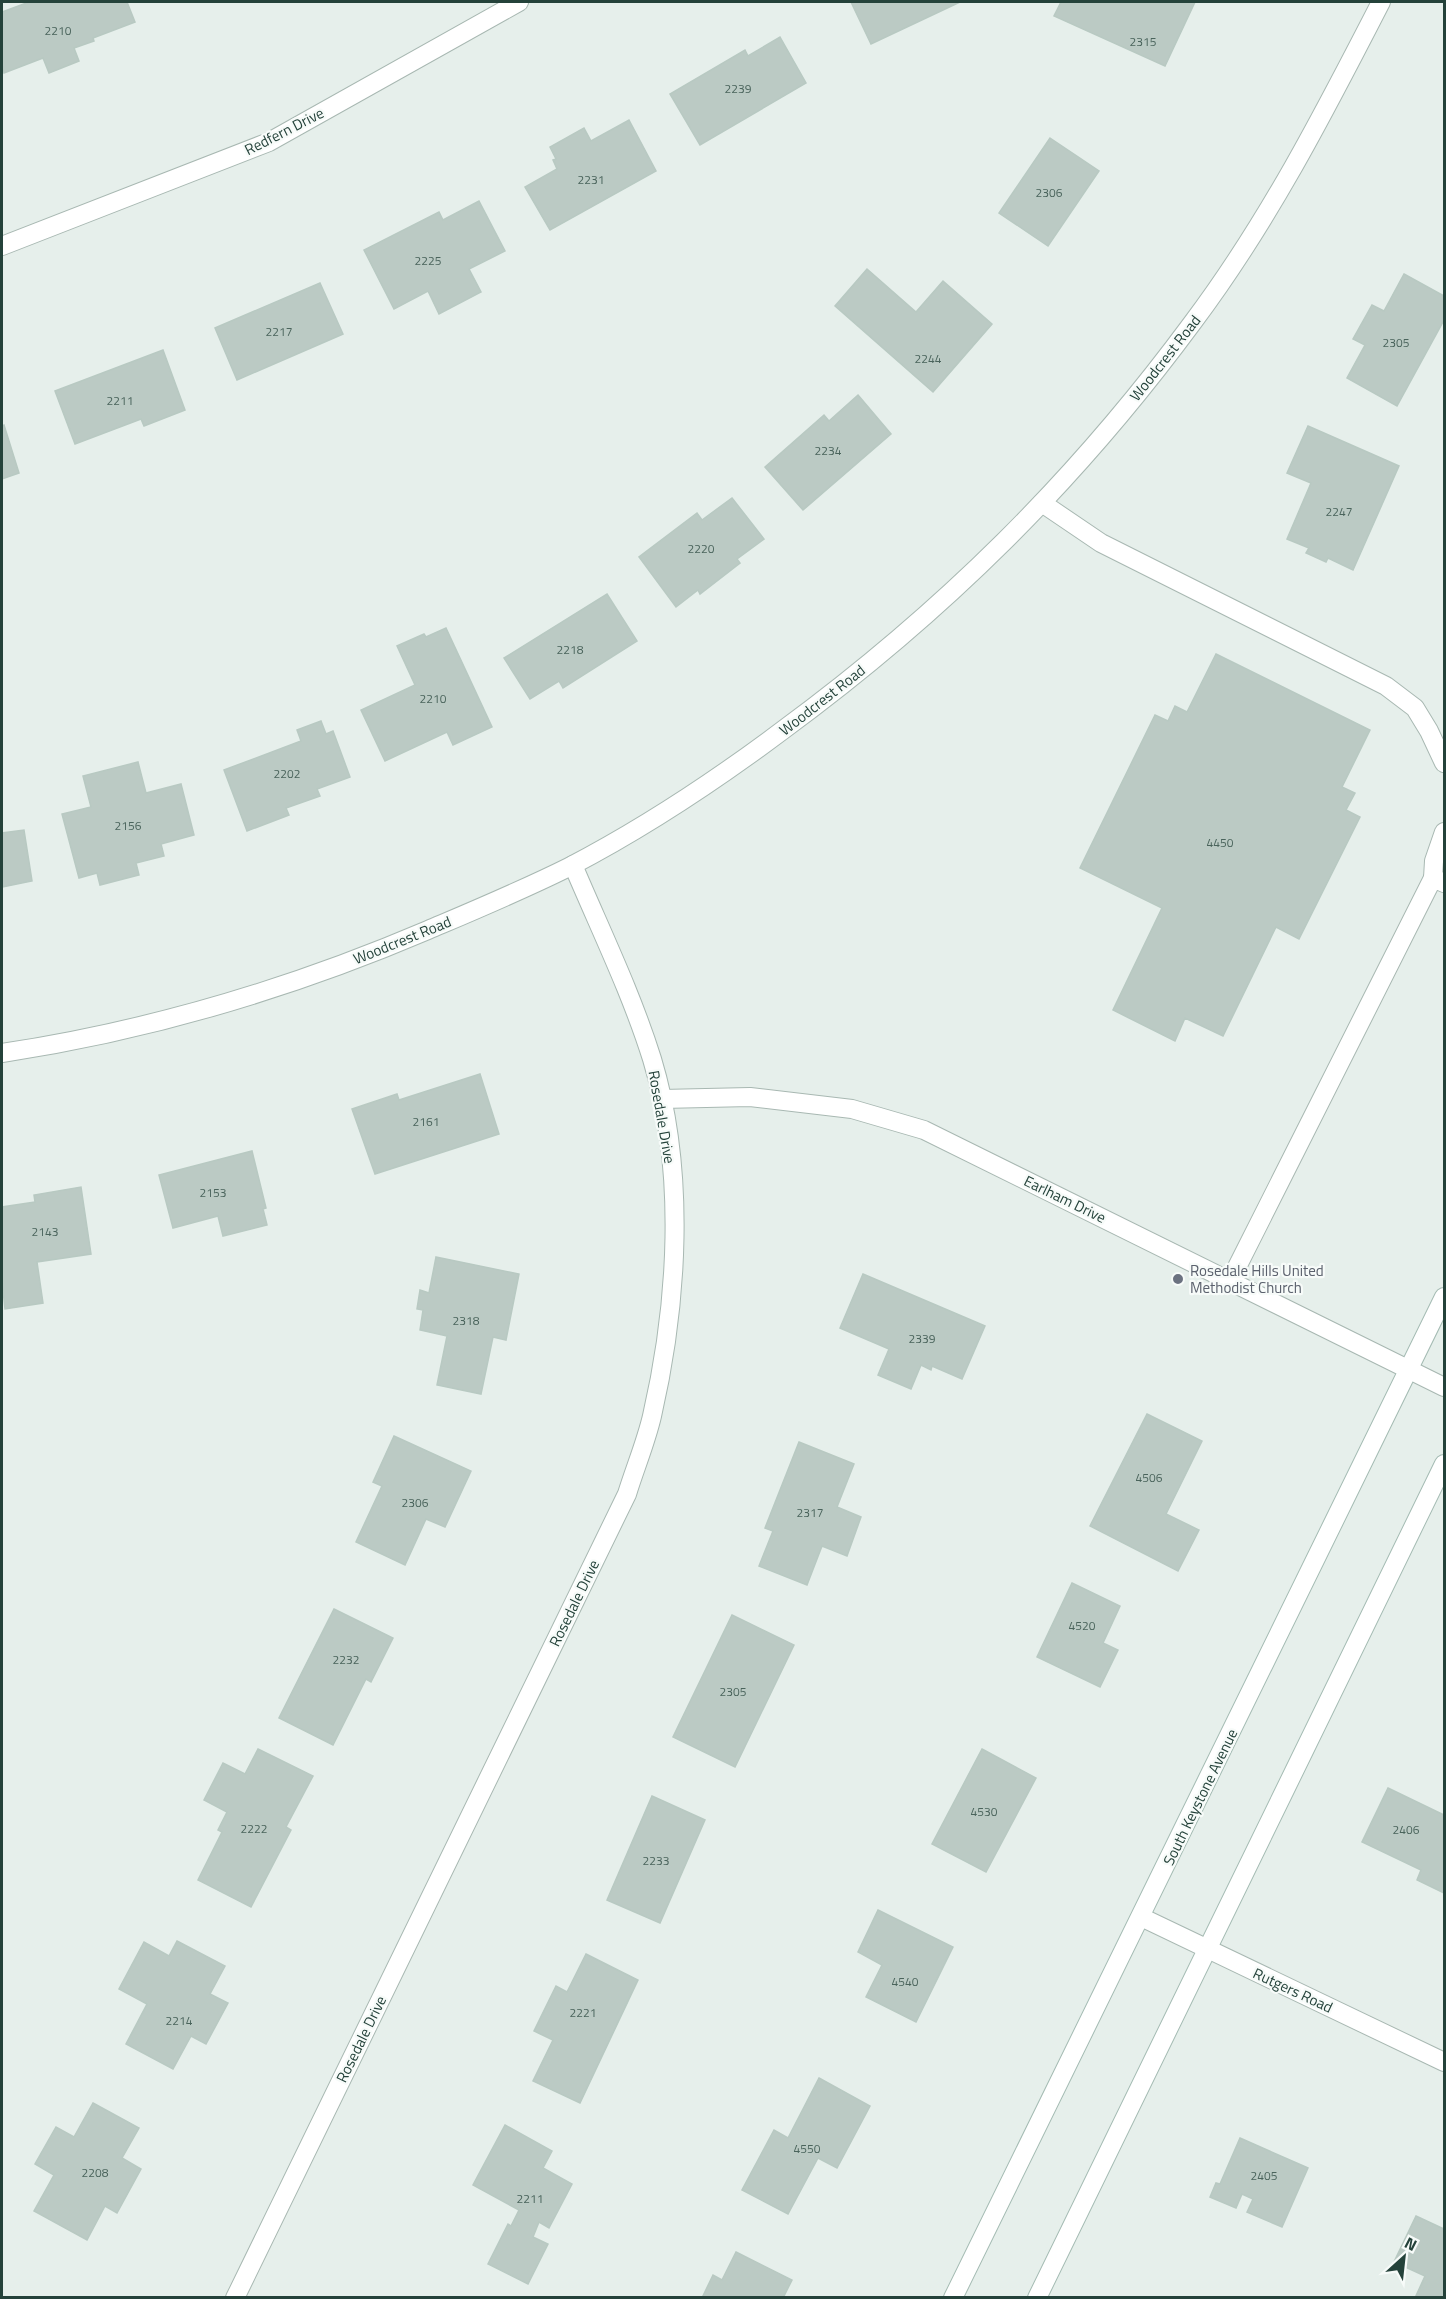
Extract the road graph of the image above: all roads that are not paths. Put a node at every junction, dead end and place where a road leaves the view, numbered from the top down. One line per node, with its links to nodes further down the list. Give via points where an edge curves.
1 (519, 2): 3 (street, Redfern Drive, via 269,142)
2 (1381, 2): 4 (street, Woodcrest Road, via 1315,131 1250,240 1194,321 1114,423)
3 (2, 246)
4 (1042, 503): 5 (street, via 1101,543 1386,686 1415,708); 7 (street, Woodcrest Road, via 942,602 836,691 730,769)
5 (1444, 763)
6 (1444, 832): 8 (street, via 1434,861)
7 (573, 865): 9 (street, Woodcrest Road, via 367,956 262,992 154,1022); 10 (street, Rosedale Drive, via 633,1005)
8 (1439, 881): 11 (street)
9 (2, 1053)
10 (662, 1099): 11 (street, Earlham Drive, via 750,1097 841,1107 924,1130); 19 (street, Rosedale Drive, via 672,1173 671,1305 652,1418 627,1494)
11 (1230, 1281): 13 (street, Earlham Drive)
12 (1444, 1297): 13 (street, South Keystone Avenue)
13 (1408, 1370): 14 (street, Earlham Drive); 16 (street, South Keystone Avenue)
14 (1444, 1387)
15 (1444, 1464): 17 (street)
16 (1141, 1917): 17 (street, Rutgers Road); 20 (street, South Keystone Avenue)
17 (1207, 1949): 18 (street, Rutgers Road); 21 (street)
18 (1444, 2062)
19 (235, 2298)
20 (953, 2298)
21 (1037, 2298)

